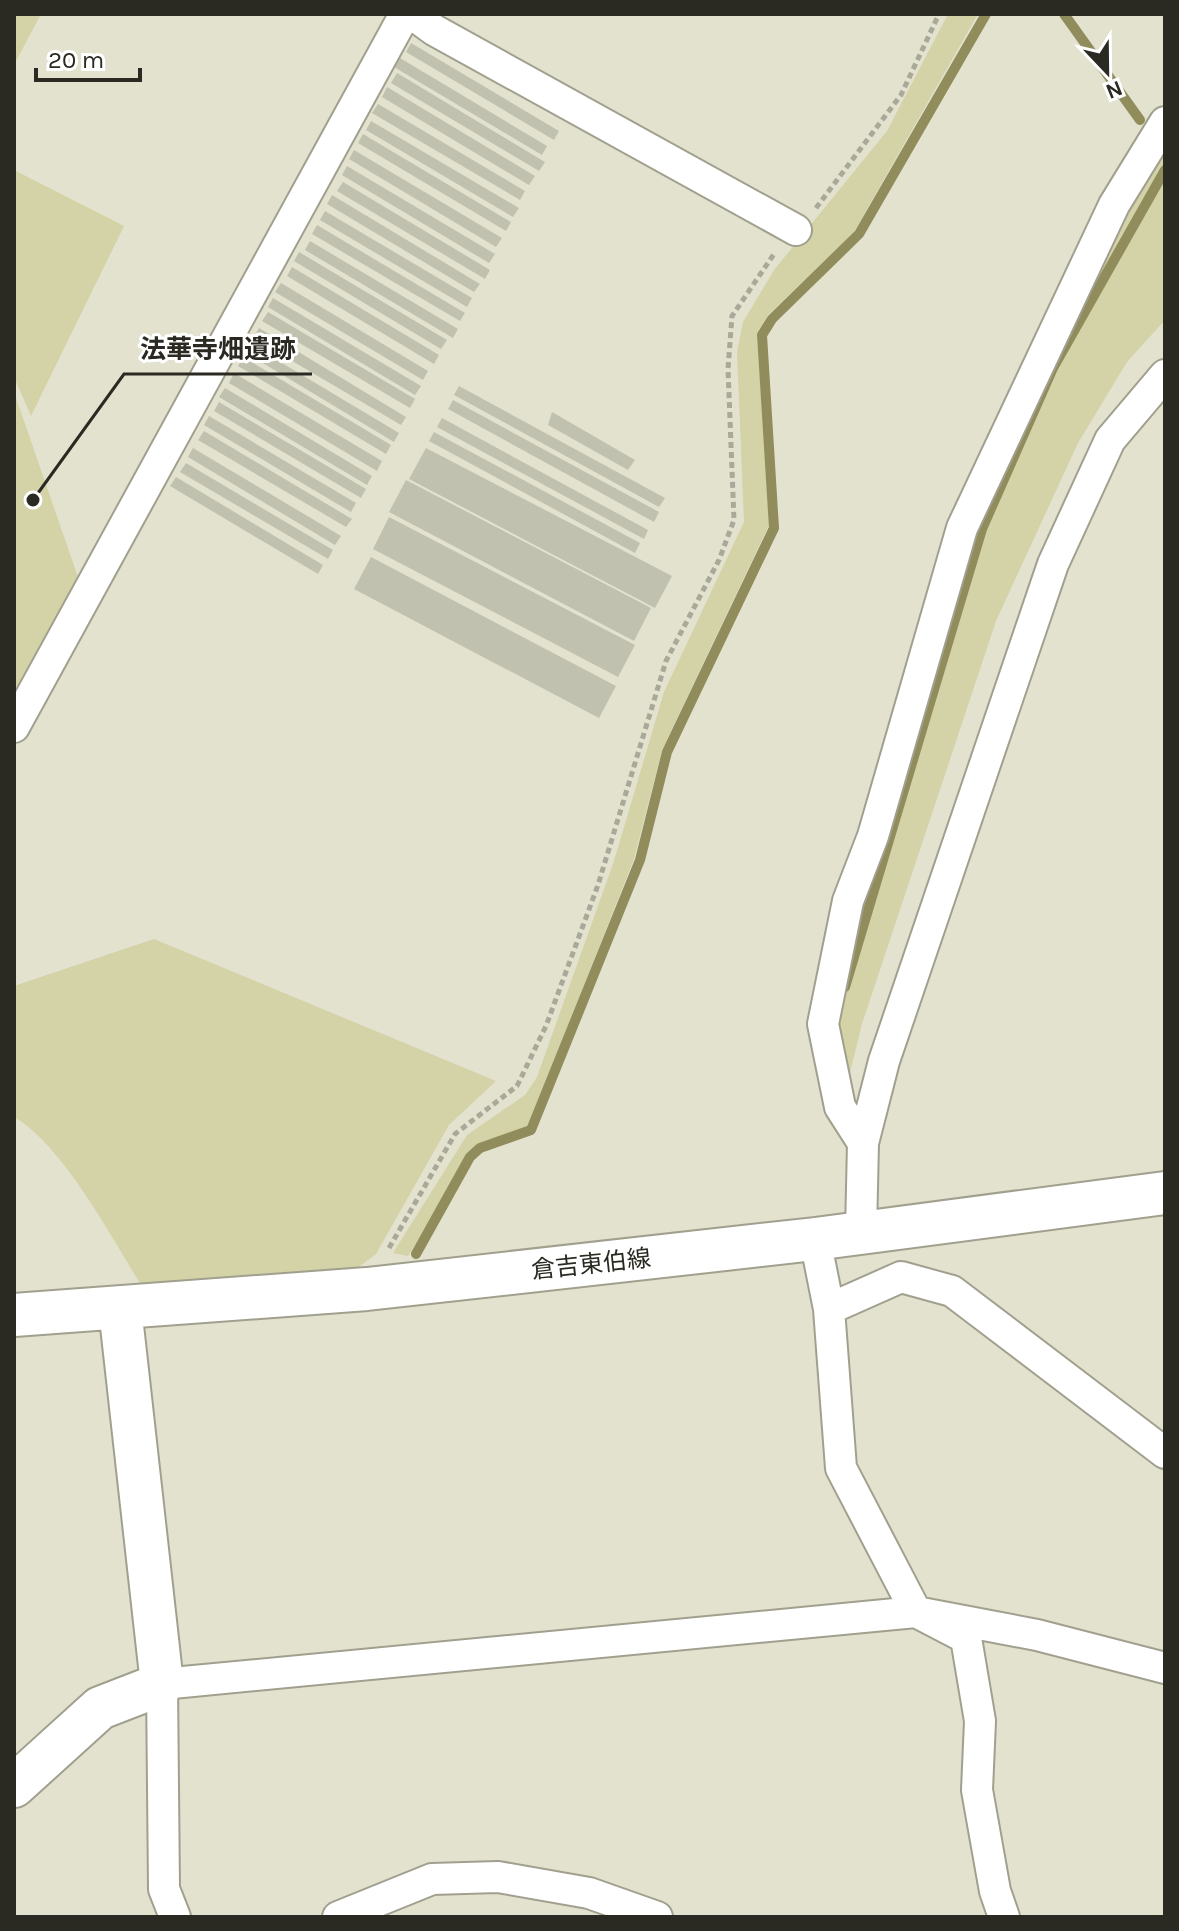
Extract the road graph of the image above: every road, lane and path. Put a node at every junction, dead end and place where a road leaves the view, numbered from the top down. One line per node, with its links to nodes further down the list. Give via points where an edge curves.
1 (405, 14): 7 (street)
2 (412, 14): 5 (street)
3 (939, 14): 5 (path, via 901,95)
4 (1165, 122): 8 (street, via 1114,205 962,528 873,836 848,901 823,1024 840,1107)
5 (796, 230): 12 (path, via 764,266 732,316 728,369 734,520 666,661 598,885 546,1026 517,1086 455,1134)
6 (1165, 375): 8 (street, via 1110,440 1053,564 889,1047)
7 (14, 727)
8 (863, 1143): 10 (street)
9 (1165, 1193): 10 (main road, 倉吉東伯線)
10 (861, 1232): 11 (main road, 倉吉東伯線)
11 (815, 1239): 12 (main road, 倉吉東伯線); 14 (street)
12 (367, 1289): 13 (main road, 倉吉東伯線)
13 (120, 1308): 15 (main road, 倉吉東伯線); 19 (main road)
14 (829, 1309): 16 (street, via 901,1277 952,1291); 17 (street, via 841,1468)
15 (14, 1315)
16 (1165, 1453)
17 (916, 1612): 18 (street, via 1037,1635); 19 (street); 24 (street, via 966,1638 980,1721 977,1790)
18 (1165, 1668)
19 (162, 1684): 20 (main road, via 100,1708); 21 (street, via 164,1889)
20 (14, 1786)
21 (175, 1917)
22 (338, 1917): 23 (street, via 432,1879 498,1877 589,1893)
23 (657, 1917)
24 (1004, 1917)

